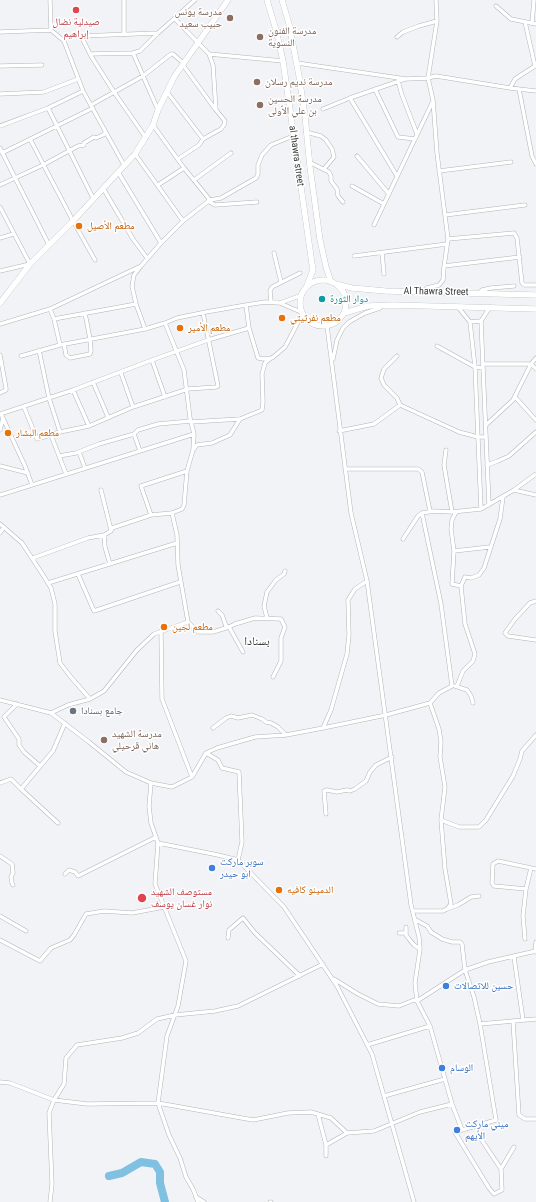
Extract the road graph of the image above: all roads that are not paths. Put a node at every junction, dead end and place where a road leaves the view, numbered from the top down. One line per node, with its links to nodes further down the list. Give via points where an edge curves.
1 (50, 0): 14 (street)
2 (124, 0): 16 (street)
3 (196, 0): 10 (street)
4 (228, 0): 19 (main road)
5 (267, 0): 23 (main road, al thawra street)
6 (282, 0): 26 (main road, al thawra street)
7 (436, 0): 11 (street)
8 (534, 0): 13 (street)
9 (496, 6): 12 (street, via 511,19)
10 (175, 19): 17 (street); 19 (street)
11 (437, 21): 18 (street, via 403,32); 29 (street)
12 (525, 22): 13 (street); 33 (street, via 535,66 515,79)
13 (534, 24)
14 (50, 30): 15 (street); 30 (street, via 64,41)
15 (0, 32)
16 (124, 33): 17 (street); 21 (street, via 80,36)
17 (158, 33): 20 (street, via 140,51)
18 (397, 37)
19 (199, 43): 22 (street); 25 (main road)
20 (133, 53): 21 (street); 28 (street)
21 (90, 54): 38 (street)
22 (209, 54): 23 (street); 47 (street, via 213,65)
23 (283, 61): 54 (main road, al thawra street)
24 (42, 64): 27 (street)
25 (183, 64): 28 (street, via 172,54); 39 (main road); 47 (street)
26 (296, 64): 31 (street); 52 (main road, al thawra street)
27 (0, 66)
28 (143, 76): 38 (street); 46 (street)
29 (428, 78): 31 (street); 33 (street, via 436,76); 42 (street)
30 (78, 79): 37 (street); 40 (street, via 44,92)
31 (406, 79): 32 (street)
32 (398, 81): 34 (street); 53 (street)
33 (510, 88): 35 (street)
34 (375, 89): 41 (street); 58 (street, via 398,137)
35 (519, 89): 36 (street); 68 (street, via 532,156)
36 (536, 90)
37 (83, 91): 43 (street); 44 (street)
38 (114, 92): 43 (street); 55 (street)
39 (167, 92): 46 (main road); 57 (street)
40 (0, 94)
41 (350, 98): 45 (street); 75 (street)
42 (433, 100): 53 (street); 73 (street)
43 (92, 107): 48 (street); 51 (street)
44 (48, 108): 48 (street); 50 (street)
45 (323, 109)
46 (158, 110): 49 (main road)
47 (216, 110): 57 (street, via 225,121 224,125)
48 (58, 125): 56 (street); 60 (street)
49 (153, 125): 55 (main road); 65 (street)
50 (0, 126)
51 (106, 132): 60 (street); 70 (street)
52 (306, 132): 66 (main road, al thawra street); 72 (street, via 321,136 335,155)
53 (417, 134): 58 (street)
54 (294, 136): 84 (street, via 271,145 262,155 258,174 254,179 221,198); 116 (main road, al thawra street, via 313,270)
55 (146, 138): 63 (main road)
56 (30, 139): 61 (street); 69 (street)
57 (203, 139): 65 (street, via 199,145)
58 (415, 140): 75 (street)
59 (0, 148): 61 (street)
60 (70, 150): 69 (street); 83 (street)
61 (2, 153): 76 (street)
62 (231, 153): 77 (street)
63 (135, 154): 70 (main road); 79 (street)
64 (357, 156): 82 (street)
65 (178, 159): 71 (street)
66 (309, 161): 72 (street); 113 (main road, al thawra street, via 320,240 326,267)
67 (511, 162): 73 (street)
68 (536, 164)
69 (43, 165): 76 (street); 91 (street)
70 (124, 165): 74 (main road)
71 (184, 168): 77 (street); 79 (street)
72 (324, 169): 86 (street, via 329,172 338,196)
73 (439, 171): 90 (street)
74 (118, 172): 81 (main road); 97 (street)
75 (397, 176): 82 (street)
76 (14, 179): 78 (street); 99 (street)
77 (194, 180): 84 (street)
78 (0, 185)
79 (158, 185): 92 (street)
80 (352, 186): 87 (street)
81 (103, 188): 83 (main road); 104 (street)
82 (389, 194): 87 (street)
83 (93, 198): 91 (main road)
84 (209, 201): 85 (street, via 215,205); 92 (street)
85 (257, 202)
86 (344, 202)
87 (384, 204): 93 (street)
88 (525, 205): 90 (street)
89 (0, 207): 94 (street)
90 (445, 214): 96 (street)
91 (73, 221): 99 (main road); 105 (street)
92 (183, 221): 97 (street)
93 (374, 225)
94 (14, 234): 95 (street); 106 (street)
95 (0, 238)
96 (448, 239): 98 (street); 103 (street, via 514,233)
97 (161, 243): 104 (street)
98 (447, 244): 101 (street); 108 (street)
99 (49, 245): 106 (main road)
100 (274, 253): 112 (street)
101 (382, 253): 102 (street); 111 (street)
102 (354, 256)
103 (520, 257): 108 (street); 114 (street, via 522,283)
104 (147, 258): 107 (street)
105 (95, 260)
106 (30, 264): 109 (street); 122 (main road)
107 (141, 266): 124 (street, via 134,275 132,286); 129 (street)
108 (444, 266): 117 (street, via 442,282 427,288)
109 (0, 271)
110 (300, 272): 112 (street)
111 (384, 274)
112 (281, 282): 121 (street, via 270,291)
113 (333, 283): 116 (main road, via 318,281); 117 (main road, Al Thawra Street, via 352,288); 134 (main road, via 344,294)
114 (536, 285)
115 (514, 286): 118 (street, via 487,289)
116 (306, 288): 119 (main road)
117 (424, 292): 118 (main road, Al Thawra Street)
118 (478, 294): 120 (main road, Al Thawra Street)
119 (302, 295): 123 (street); 133 (main road)
120 (536, 295)
121 (271, 302): 123 (street); 125 (street)
122 (0, 303)
123 (280, 303): 133 (street)
124 (136, 304): 131 (street); 142 (street)
125 (246, 305): 132 (street); 141 (street)
126 (393, 305): 127 (main road, Al Thawra Street); 134 (main road, Al Thawra Street, via 368,306); 155 (street, via 365,312 349,322 337,340)
127 (458, 307): 128 (main road, Al Thawra Street); 137 (street)
128 (490, 307): 130 (main road, Al Thawra Street); 136 (street)
129 (50, 309): 135 (street); 139 (street)
130 (536, 309)
131 (85, 313): 135 (street); 143 (street)
132 (203, 313): 138 (street); 144 (street)
133 (303, 313): 140 (main road, via 312,323); 152 (street, via 285,347)
134 (344, 314): 140 (main road, via 334,324)
135 (54, 319): 145 (street)
136 (481, 321): 137 (street); 157 (street)
137 (470, 322): 158 (street)
138 (165, 323): 142 (street); 148 (street)
139 (0, 324)
140 (327, 326): 155 (street)
141 (249, 328): 144 (street); 152 (street, via 258,358)
142 (145, 329): 143 (street)
143 (90, 339): 145 (street); 145 (street, via 91,351 87,355 68,357)
144 (208, 340): 148 (street); 162 (street, via 218,386)
145 (62, 344): 147 (street)
146 (437, 346): 158 (street)
147 (39, 350): 150 (street); 167 (street)
148 (177, 351): 154 (street); 162 (street)
149 (0, 354): 164 (street, via 6,390)
150 (21, 356)
151 (397, 356): 168 (street, via 384,369 381,378)
152 (272, 358): 173 (street, via 265,363 262,374 262,410)
153 (536, 358): 156 (street)
154 (152, 360): 160 (street); 165 (street)
155 (332, 362): 179 (street)
156 (531, 364): 157 (street); 159 (street); 166 (street)
157 (483, 366): 158 (street); 176 (street)
158 (475, 367): 185 (street)
159 (536, 369)
160 (121, 373): 161 (street); 170 (street)
161 (93, 382): 163 (street); 172 (street)
162 (188, 389): 165 (street); 175 (street)
163 (73, 390): 167 (street); 177 (street)
164 (0, 392)
165 (165, 397): 170 (street)
166 (514, 397): 174 (street); 176 (street)
167 (49, 398): 169 (street); 180 (street)
168 (400, 405): 179 (street, via 374,424); 185 (street, via 459,432)
169 (24, 406): 171 (street); 184 (street, via 36,440)
170 (132, 407): 172 (street)
171 (2, 415): 178 (street); 197 (street)
172 (108, 417): 177 (street)
173 (240, 419): 175 (street); 188 (street, via 230,435 212,443 197,445)
174 (536, 420)
175 (191, 422): 182 (street, via 158,424 138,430); 183 (street)
176 (486, 425): 186 (street)
177 (88, 426): 180 (street)
178 (0, 430)
179 (339, 430): 195 (street)
180 (60, 432): 184 (street)
181 (536, 432): 192 (street, via 509,456)
182 (134, 434): 187 (street); 190 (street)
183 (194, 434): 187 (street); 188 (street)
184 (51, 435): 191 (street)
185 (478, 437): 186 (street); 207 (street)
186 (486, 437): 192 (street)
187 (140, 450): 194 (street)
188 (193, 450): 196 (street)
189 (446, 450): 209 (street, via 444,465)
190 (80, 452): 191 (street); 194 (street)
191 (59, 456): 198 (street)
192 (487, 465): 206 (street)
193 (0, 466): 197 (street)
194 (85, 468): 198 (street)
195 (345, 469): 208 (street, via 422,472); 226 (street, via 350,513)
196 (187, 471): 210 (street, via 184,505 182,509); 212 (street, via 141,486)
197 (28, 473): 200 (street)
198 (66, 474): 200 (street)
199 (536, 474): 202 (street)
200 (32, 485): 203 (street)
201 (101, 490): 215 (street)
202 (514, 490): 204 (street); 205 (street)
203 (0, 495)
204 (536, 495)
205 (503, 497): 206 (street); 220 (street, via 500,519)
206 (489, 505): 207 (street)
207 (481, 509): 209 (street)
208 (430, 512): 209 (street); 211 (street)
209 (454, 512): 221 (street)
210 (172, 513): 212 (street); 219 (street)
211 (422, 513): 218 (street); 239 (street, via 441,604)
212 (151, 515): 215 (street, via 112,528)
213 (0, 524): 214 (street)
214 (4, 527): 216 (street); 222 (street, via 22,543)
215 (111, 531): 217 (street)
216 (0, 533)
217 (104, 535): 222 (street, via 88,538); 223 (street)
218 (402, 540)
219 (177, 543): 223 (street); 227 (street)
220 (490, 547): 221 (street); 229 (street, via 484,568 479,575 465,577)
221 (454, 551): 229 (street, via 452,584)
222 (33, 558): 228 (street)
223 (110, 564): 225 (street)
224 (285, 571): 232 (street, via 267,592 264,606)
225 (78, 574): 227 (street, via 94,611); 228 (street)
226 (367, 581): 247 (street); 250 (street, via 355,589 348,600 347,654 331,710)
227 (180, 582): 233 (street)
228 (48, 583): 241 (street, via 55,604 55,631 60,663)
229 (461, 586): 240 (street, via 465,624 475,654 474,661 463,671)
230 (536, 601): 236 (street, via 530,603 505,633 508,636)
231 (218, 611): 234 (street)
232 (267, 618): 234 (street, via 255,618); 238 (street, via 281,619 285,627 281,638 281,661)
233 (188, 622): 234 (street, via 198,632 214,632); 235 (street)
234 (229, 627): 237 (street)
235 (161, 631): 241 (street, via 137,650 104,691); 256 (street, via 162,699)
236 (536, 640)
237 (243, 652)
238 (273, 677)
239 (452, 686): 240 (street); 243 (street, via 439,693)
240 (457, 686): 244 (street, via 467,690)
241 (90, 699): 246 (street)
242 (0, 700): 245 (street)
243 (430, 703): 247 (street); 261 (street, via 441,742 440,757 445,787)
244 (473, 703)
245 (17, 704): 246 (street); 255 (street, via 4,717 19,739 21,748)
246 (51, 713): 248 (street)
247 (386, 714): 250 (street); 254 (street)
248 (65, 723): 255 (street, via 53,751); 258 (street, via 126,772)
249 (213, 728): 251 (street, via 231,716 238,718 252,715 278,727)
250 (323, 728): 251 (street)
251 (286, 735): 253 (street, via 255,736)
252 (536, 735): 261 (street, via 522,751 513,776 486,820 479,826 459,827)
253 (206, 753): 256 (street); 266 (street, via 218,760 222,768 238,772 242,842)
254 (392, 757): 260 (street, via 376,765 366,781 355,789 324,791); 275 (street)
255 (40, 766): 259 (street)
256 (192, 777): 258 (street, via 172,787)
257 (0, 783): 259 (street, via 11,779)
258 (151, 783): 263 (street, via 149,806)
259 (21, 789): 262 (street)
260 (326, 814)
261 (441, 820): 274 (street, via 450,904)
262 (58, 823)
263 (156, 837): 264 (street); 269 (street, via 78,876 69,870)
264 (158, 843): 266 (street); 273 (street, via 155,884)
265 (0, 856): 270 (street, via 12,864 13,873 10,877)
266 (238, 860): 289 (street, via 284,907)
267 (531, 868): 268 (street); 271 (street); 271 (street, via 498,860 494,864 494,886)
268 (536, 869)
269 (65, 874)
270 (13, 885)
271 (526, 889): 283 (street, via 523,916)
272 (479, 896): 274 (street, via 471,897)
273 (164, 907): 284 (street, via 132,913 104,911 86,914 70,940 52,948 40,961); 294 (street, via 186,961)
274 (447, 909): 275 (street)
275 (413, 911): 277 (street)
276 (0, 916): 279 (street)
277 (416, 920): 286 (street); 290 (street, via 442,938 462,944)
278 (406, 927): 281 (street)
279 (26, 931)
280 (399, 933): 281 (street)
281 (406, 933): 286 (street)
282 (228, 938): 291 (street, via 229,930 243,918)
283 (525, 939)
284 (0, 940)
285 (536, 942): 287 (street)
286 (420, 948): 293 (street, via 415,983)
287 (536, 952): 288 (street)
288 (514, 957): 290 (street); 296 (street)
289 (323, 964): 291 (street); 292 (street)
290 (465, 970): 293 (street); 298 (street)
291 (300, 976): 294 (street, via 238,1006)
292 (332, 977): 293 (street, via 378,1004 399,1006); 300 (street)
293 (418, 1001): 299 (street)
294 (175, 1015): 304 (street, via 157,1019 138,1033 122,1038 77,1045 66,1058 64,1084); 305 (street, via 167,1036)
295 (536, 1019): 296 (street)
296 (523, 1020): 297 (street)
297 (513, 1021): 298 (street); 308 (street, via 519,1115 524,1119)
298 (480, 1024): 310 (street, via 496,1120)
299 (430, 1026): 300 (street); 301 (street)
300 (367, 1045): 303 (street)
301 (445, 1079): 303 (street); 306 (street)
302 (0, 1082): 304 (street, via 10,1083)
303 (384, 1096): 309 (street)
304 (54, 1100): 305 (street, via 87,1104); 318 (street, via 49,1114 52,1184)
305 (158, 1103): 307 (street, via 253,1120 288,1112); 317 (street)
306 (452, 1104): 309 (street); 310 (street)
307 (318, 1114): 311 (street, via 331,1118); 313 (street)
308 (536, 1119)
309 (391, 1123): 311 (street, via 374,1131); 321 (street)
310 (462, 1130): 316 (street, via 455,1133 494,1194 502,1190)
311 (347, 1133): 313 (street)
312 (481, 1139): 316 (street)
313 (326, 1145): 315 (street)
314 (514, 1146): 316 (street)
315 (326, 1156)
316 (501, 1169)
317 (196, 1197): 319 (street); 320 (street)
318 (50, 1202)
319 (198, 1202)
320 (204, 1202)
321 (414, 1202)

